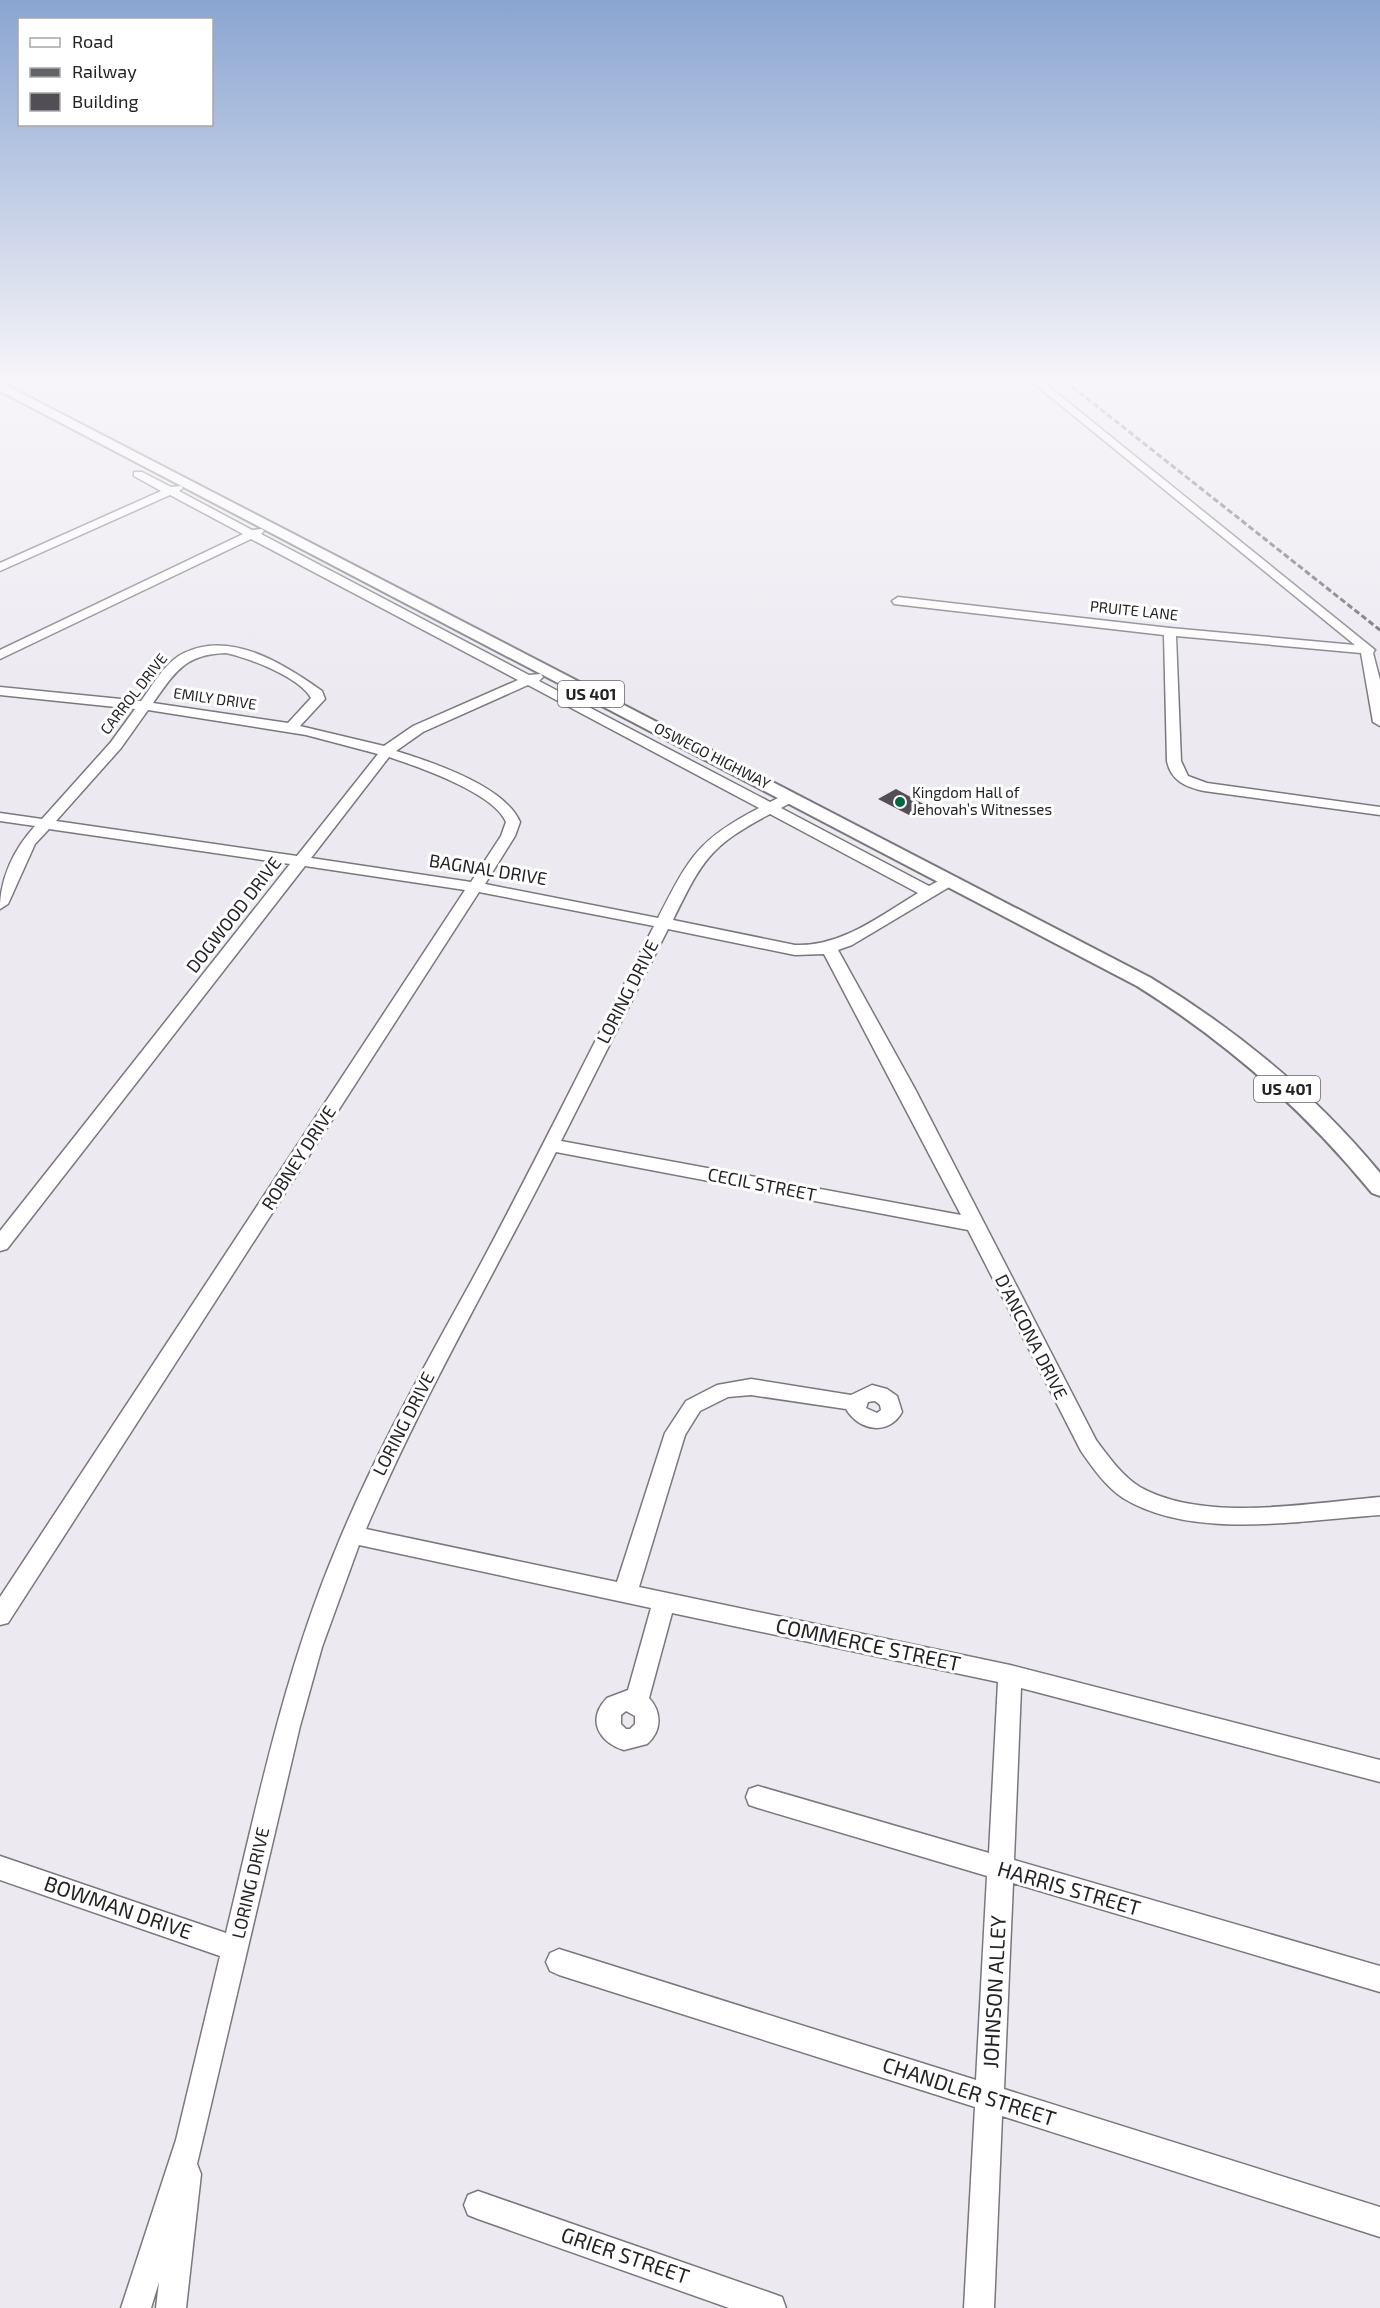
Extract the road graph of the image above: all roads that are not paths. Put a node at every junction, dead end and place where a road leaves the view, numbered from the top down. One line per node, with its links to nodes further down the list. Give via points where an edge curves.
1 (166, 489): 5 (street, OSWEGO HIGHWAY)
2 (176, 489): 5 (street)
3 (196, 489): 6 (main road, OSWEGO HIGHWAY / US 401)
4 (1170, 489): 11 (street)
5 (170, 491): 7 (street, OSWEGO HIGHWAY); 8 (street)
6 (268, 526): 7 (street); 13 (main road, OSWEGO HIGHWAY / US 401)
7 (252, 534): 12 (street); 14 (street, OSWEGO HIGHWAY)
8 (0, 567)
9 (898, 601): 10 (street, PRUITE LANE)
10 (1170, 632): 11 (street, PRUITE LANE); 22 (street, via 1174,761 1184,779 1215,790)
11 (1373, 651): 17 (street)
12 (0, 655)
13 (548, 671): 14 (street, DOGWOOD DRIVE); 20 (main road, OSWEGO HIGHWAY / US 401)
14 (529, 680): 19 (street, DOGWOOD DRIVE, via 418,729); 21 (street, OSWEGO HIGHWAY)
15 (0, 692): 16 (street, EMILY DRIVE)
16 (145, 706): 18 (street, EMILY DRIVE); 18 (street, CARROL DRIVE, via 180,661 208,650 234,649 263,661 317,694 316,704); 24 (street, CARROL DRIVE, via 116,745)
17 (1380, 722)
18 (291, 728): 19 (street, EMILY DRIVE)
19 (388, 750): 25 (street, DOGWOOD DRIVE); 27 (street, ROBNEY DRIVE, via 454,778 509,812 512,828)
20 (791, 797): 21 (street, LORING DRIVE); 26 (main road, OSWEGO HIGHWAY / US 401)
21 (770, 808): 28 (street, OSWEGO HIGHWAY); 30 (street, LORING DRIVE, via 702,851)
22 (1380, 811)
23 (0, 817): 24 (street, BAGNAL DRIVE)
24 (44, 823): 25 (street, BAGNAL DRIVE); 29 (street, CARROL DRIVE, via 28,843)
25 (302, 860): 27 (street, BAGNAL DRIVE); 35 (street, DOGWOOD DRIVE)
26 (951, 880): 28 (street, BAGNAL DRIVE); 33 (main road, OSWEGO HIGHWAY / US 401, via 1181,1004 1280,1082)
27 (475, 887): 30 (street, BAGNAL DRIVE); 41 (street, ROBNEY DRIVE)
28 (930, 892): 31 (street, BAGNAL DRIVE)
29 (0, 904)
30 (663, 923): 31 (street, BAGNAL DRIVE, via 782,948); 32 (street, LORING DRIVE)
31 (829, 948): 34 (street, D'ANCONA DRIVE, via 906,1089)
32 (550, 1145): 34 (street, CECIL STREET); 38 (street, LORING DRIVE, via 422,1388)
33 (1379, 1185)
34 (973, 1224): 37 (street, D'ANCONA DRIVE, via 1088,1445 1132,1492 1182,1510 1213,1514)
35 (0, 1245)
36 (856, 1403): 39 (street, via 751,1387 724,1390 693,1406 675,1433)
37 (1380, 1506)
38 (352, 1535): 39 (street, COMMERCE STREET); 48 (street, LORING DRIVE, via 318,1621 291,1715)
39 (625, 1594): 40 (street, COMMERCE STREET)
40 (664, 1602): 42 (street, COMMERCE STREET); 43 (street)
41 (0, 1616)
42 (1010, 1675): 44 (street, COMMERCE STREET); 47 (street, JOHNSON ALLEY)
43 (636, 1703)
44 (1380, 1771)
45 (759, 1797): 47 (street, HARRIS STREET)
46 (0, 1868): 48 (street, BOWMAN DRIVE)
47 (1001, 1869): 50 (street, HARRIS STREET); 51 (street, JOHNSON ALLEY)
48 (236, 1949): 52 (street, LORING DRIVE)
49 (558, 1962): 51 (street, CHANDLER STREET)
50 (1380, 1979)
51 (990, 2099): 54 (street, CHANDLER STREET); 58 (street, JOHNSON ALLEY)
52 (190, 2140): 55 (street, LORING DRIVE); 56 (street, LORING DRIVE)
53 (478, 2205): 57 (street, GRIER STREET)
54 (1380, 2222)
55 (136, 2308)
56 (171, 2308)
57 (771, 2308)
58 (979, 2308)

